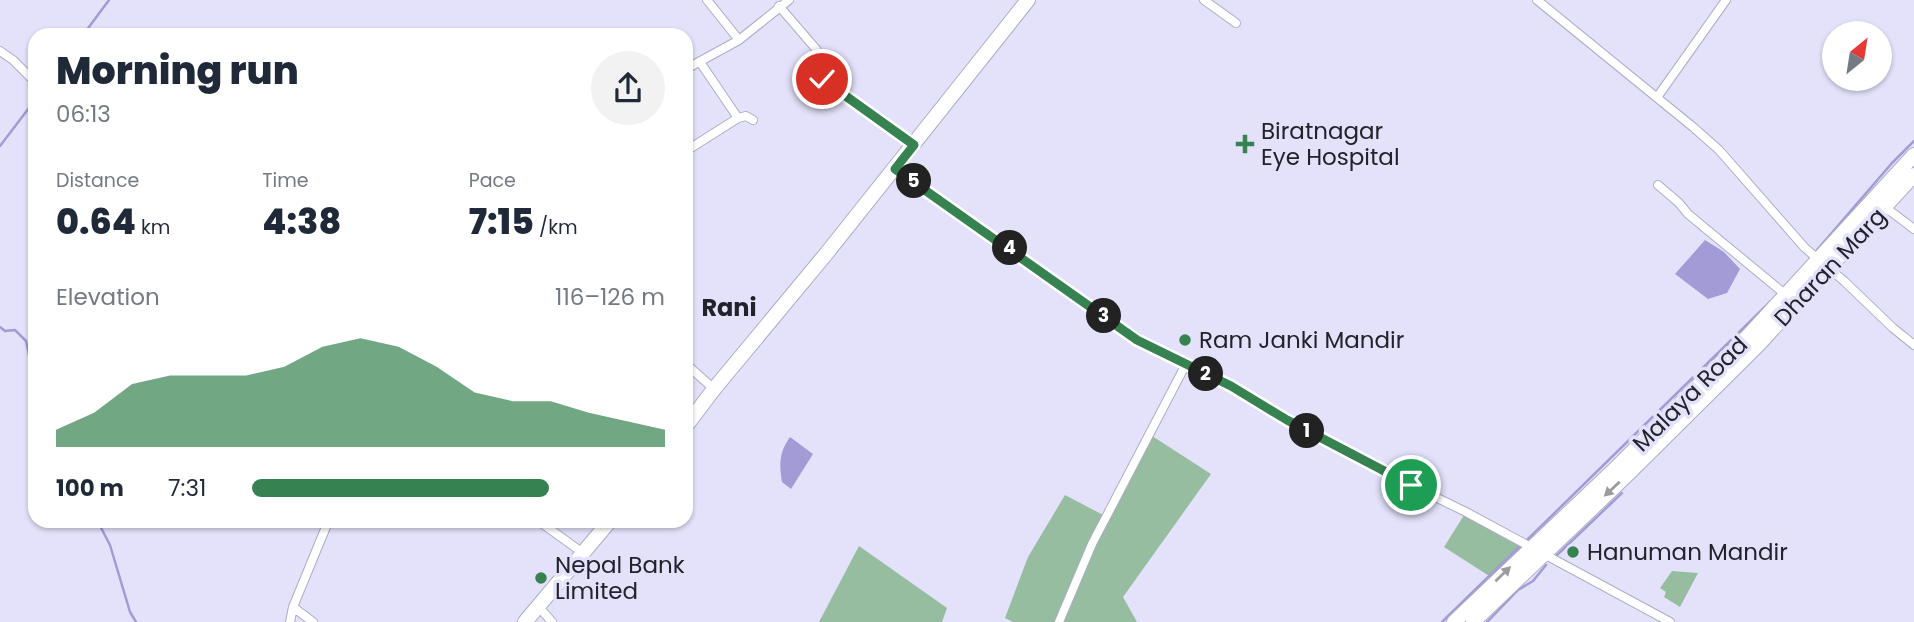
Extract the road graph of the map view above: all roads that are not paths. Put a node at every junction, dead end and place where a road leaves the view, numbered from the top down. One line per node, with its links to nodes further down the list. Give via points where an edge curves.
1 (708, 0): 9 (street)
2 (789, 0): 7 (street)
3 (1028, 0): 17 (main road)
4 (1204, 0): 8 (street)
5 (1537, 0): 14 (street)
6 (1726, 0): 14 (street)
7 (779, 6): 9 (street); 17 (street, via 826,65 819,77)
8 (1236, 23)
9 (739, 40): 11 (street)
10 (0, 51): 13 (street)
11 (700, 62): 12 (street); 15 (street)
12 (693, 66)
13 (28, 75)
14 (1658, 96): 25 (street, via 1719,150)
15 (738, 118): 16 (street); 18 (street)
16 (753, 120)
17 (914, 145): 20 (main road)
18 (693, 146)
19 (1914, 155): 25 (main road, Malaya Road)
20 (895, 169): 29 (street, via 1137,340); 31 (main road)
21 (1914, 175): 23 (main road, Dharan Marg)
22 (1658, 185): 26 (street)
23 (1885, 207): 24 (street); 25 (main road, Dharan Marg)
24 (1914, 229)
25 (1824, 264): 26 (main road, Malaya Road); 27 (street); 28 (main road, Dharan Marg)
26 (1786, 295): 28 (main road, Malaya Road)
27 (1914, 345)
28 (1736, 357): 36 (main road, Dharan Marg, via 1628,474)
29 (1186, 364): 36 (street); 44 (street, via 1092,544)
30 (693, 370): 31 (street)
31 (714, 388): 32 (main road)
32 (693, 416)
33 (326, 528): 39 (street)
34 (548, 528): 37 (street)
35 (603, 528): 37 (main road)
36 (1537, 551): 45 (main road, one-way to 36); 46 (main road, Dharan Marg); 47 (street)
37 (583, 553): 38 (main road)
38 (537, 606): 42 (main road); 43 (street)
39 (293, 607): 40 (street); 41 (street)
40 (290, 622)
41 (313, 622)
42 (525, 622)
43 (552, 622)
44 (1059, 622)
45 (1454, 622)
46 (1473, 622)
47 (1670, 622)

